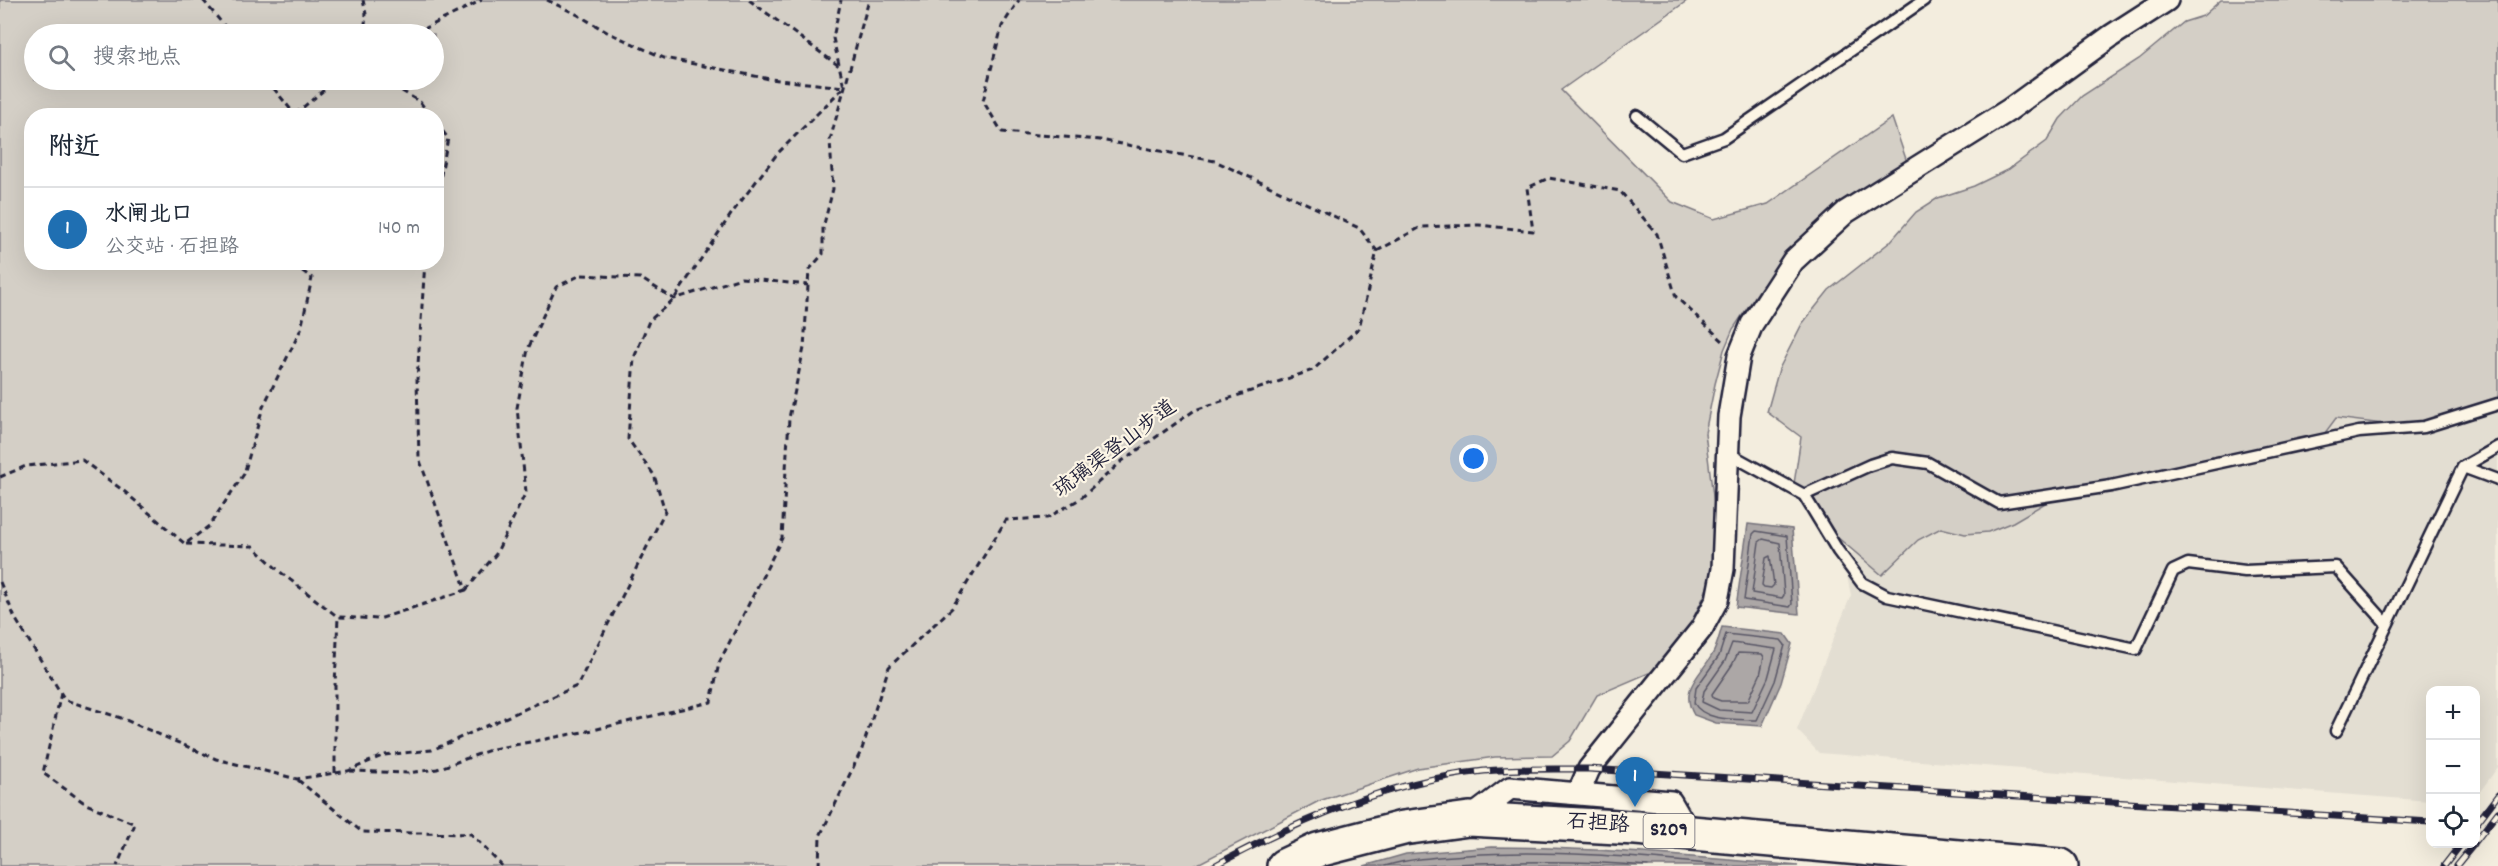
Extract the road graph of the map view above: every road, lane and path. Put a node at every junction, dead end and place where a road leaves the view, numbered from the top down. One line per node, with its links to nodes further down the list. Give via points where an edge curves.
1 (203, 0): 11 (path)
2 (363, 0): 12 (path)
3 (482, 0): 13 (path)
4 (547, 0): 15 (path, via 664,58 770,79)
5 (749, 0): 14 (path)
6 (841, 0): 14 (path, via 833,38)
7 (869, 0): 15 (path)
8 (1018, 0): 25 (path, via 1002,26 983,101 1002,132 1100,140 1215,161 1359,228)
9 (1924, 0): 22 (lane, via 1724,138 1682,153)
10 (2166, 0): 30 (street, via 2009,110 1846,212 1793,261 1752,324)
11 (223, 24)
12 (365, 24)
13 (434, 24)
14 (839, 66): 15 (path)
15 (844, 87): 28 (path, via 830,140 833,189 823,228 823,254 809,270); 29 (path, via 777,154)
16 (275, 90): 19 (path)
17 (325, 90): 20 (path)
18 (400, 90): 21 (path)
19 (290, 108)
20 (304, 108)
21 (425, 108)
22 (1637, 116)
23 (444, 133): 24 (path, via 448,138)
24 (444, 159)
25 (1377, 251): 30 (path, via 1421,227 1479,225 1533,231 1527,188 1549,178 1620,191 1657,234 1676,297); 53 (path, 琉璃渠登山步道, via 1359,328 1313,370 1195,410 1122,461 1080,500 1047,518 1006,520 952,608 889,667 862,749 820,836)
26 (301, 270): 38 (path, via 312,278 301,329 263,407 244,474 209,526)
27 (424, 270): 40 (path, via 417,378 420,458)
28 (808, 285): 29 (path, via 741,278); 45 (path, via 804,348 789,418 782,538 719,663 711,702 493,750 437,769 408,773)
29 (674, 299): 40 (path, via 640,278 581,275 556,286 528,349 517,408 526,492 496,554); 45 (path, via 649,321 634,358 628,439 654,475 665,511 577,686 432,750 384,755)
30 (1739, 356): 33 (street)
31 (2498, 404): 37 (lane, via 2424,427 2359,432 2111,486 1999,503 1928,463 1892,458)
32 (2498, 447): 34 (lane)
33 (1726, 452): 37 (lane); 48 (street, via 1723,569 1717,600 1702,628 1589,769)
34 (2463, 467): 36 (lane); 42 (lane)
35 (0, 477): 38 (path, via 26,466 82,460)
36 (2498, 480)
37 (1804, 495): 42 (lane, via 1862,583 1887,596 2136,649 2173,571 2188,564 2245,571 2336,567)
38 (185, 544): 41 (path, via 253,546)
39 (0, 582): 43 (path, via 15,618)
40 (466, 590): 41 (path, via 379,619)
41 (338, 617): 46 (path)
42 (2386, 623): 44 (lane)
43 (61, 693): 47 (path, via 65,700 121,718 216,759); 51 (path, via 42,773 86,804 135,824)
44 (2336, 731)
45 (348, 771): 46 (path)
46 (335, 773): 47 (path)
47 (297, 779): 52 (path, via 362,832 471,834)
48 (1578, 794): 49 (street, via 1510,788); 50 (street, via 1671,802)
49 (1469, 819): 50 (main road, 石担路 / S209); 54 (main road, 石担路 / S209, via 1403,828 1318,850)
50 (1689, 833): 55 (main road, 石担路 / S209)
51 (117, 866)
52 (502, 866)
53 (819, 866)
54 (1284, 866)
55 (2061, 866)

